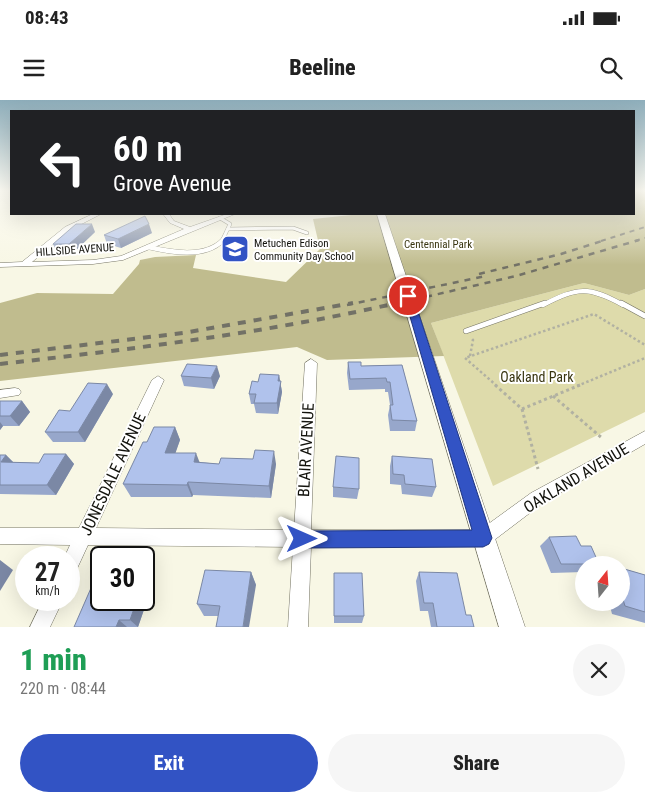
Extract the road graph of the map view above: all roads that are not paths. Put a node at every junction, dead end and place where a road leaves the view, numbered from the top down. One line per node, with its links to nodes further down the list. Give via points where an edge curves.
1 (93, 216): 10 (street, via 63,230)
2 (167, 216): 6 (street, via 172,222)
3 (227, 216): 5 (street, HILLSIDE AVENUE)
4 (382, 216): 21 (street)
5 (220, 218): 6 (street, HILLSIDE AVENUE); 7 (lane, via 230,224)
6 (190, 229): 9 (street, HILLSIDE AVENUE)
7 (228, 229): 8 (lane, via 293,228); 9 (lane, via 219,244 206,249 170,253)
8 (307, 233)
9 (148, 247): 10 (street, HILLSIDE AVENUE, via 108,261)
10 (24, 264): 11 (street, HILLSIDE AVENUE)
11 (0, 265)
12 (645, 316): 13 (lane, via 602,295 574,291)
13 (466, 331)
14 (311, 363): 22 (street, BLAIR AVENUE)
15 (158, 380): 20 (street, JONESDALE AVENUE)
16 (15, 392): 17 (street)
17 (0, 394)
18 (645, 437): 21 (street, OAKLAND AVENUE, via 538,498)
19 (0, 536): 20 (street)
20 (84, 536): 22 (street); 23 (street, JONESDALE AVENUE)
21 (483, 538): 22 (street); 27 (street)
22 (302, 539): 26 (street, BLAIR AVENUE)
23 (79, 546)
24 (48, 611): 25 (street)
25 (40, 627)
26 (298, 627)
27 (512, 627)

